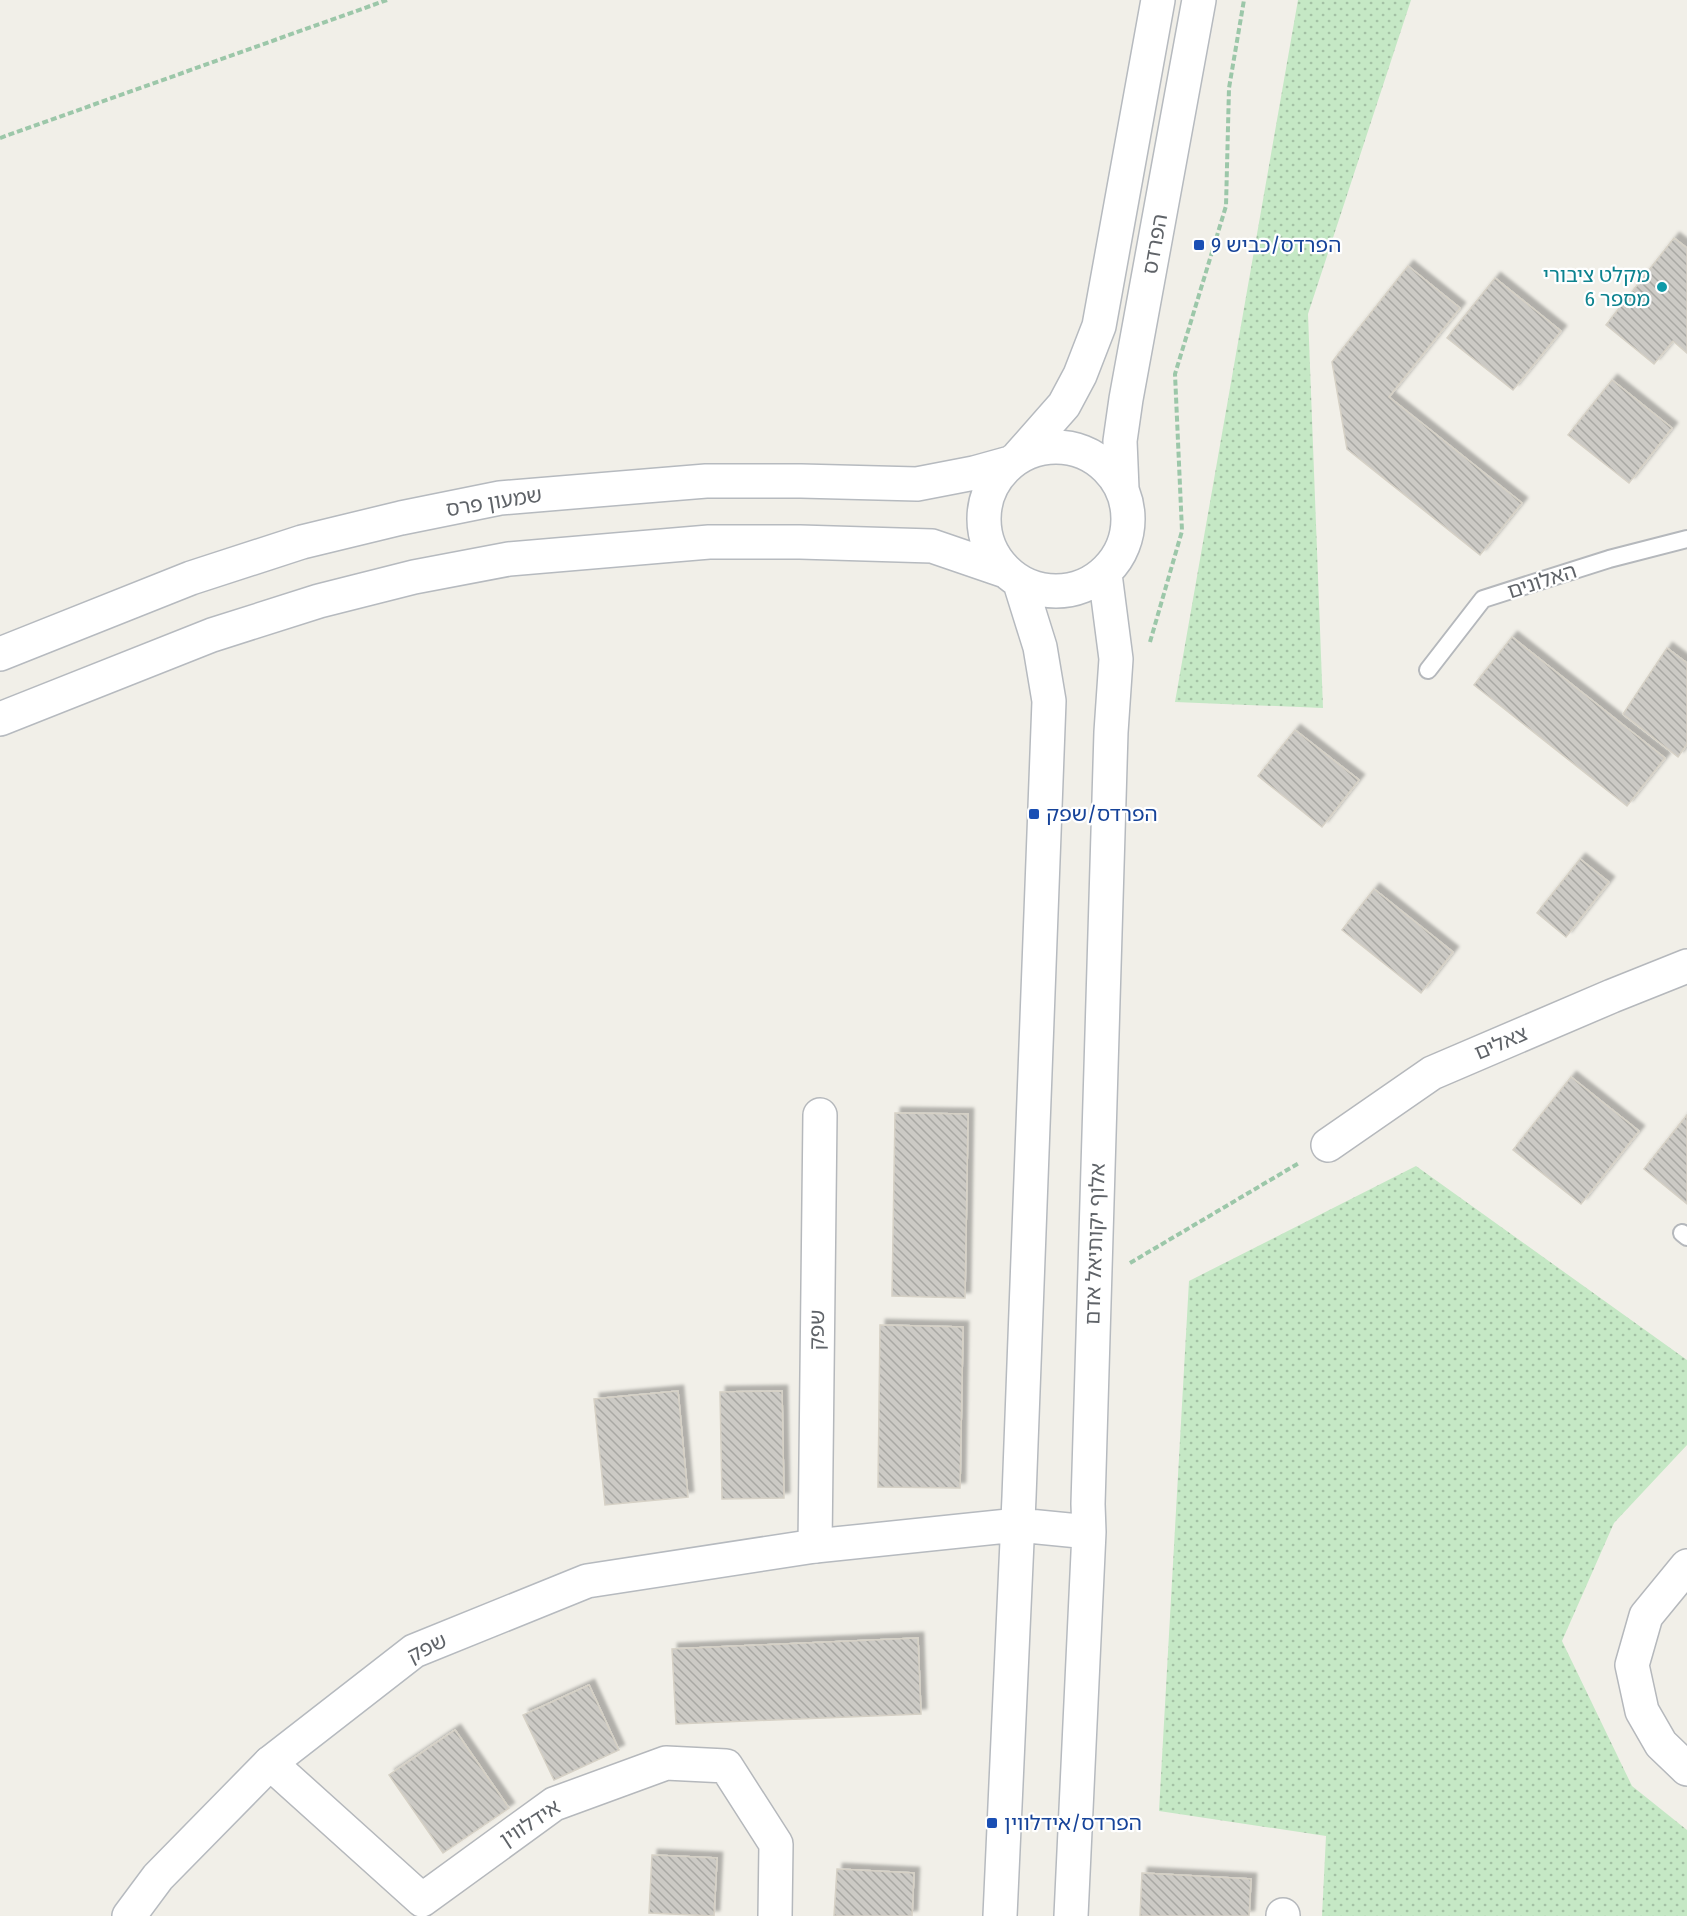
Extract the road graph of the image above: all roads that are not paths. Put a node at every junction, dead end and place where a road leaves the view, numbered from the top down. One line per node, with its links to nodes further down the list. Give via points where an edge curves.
1 (1158, 0): 3 (street, הפרדס, via 1099,326 1064,405)
2 (1199, 0): 4 (street, הפרדס, via 1125,399 1120,441)
3 (1014, 460): 4 (street, via 1042,448 1066,447 1089,455 1108,469); 7 (street, via 996,479 987,496 983,517 985,537 993,556); 8 (street, שמעון פרס, via 974,473 917,484 706,481 500,498 302,542 191,578)
4 (1122, 489): 6 (street, via 1128,511 1128,534 1119,556)
5 (1687, 539): 9 (lane, האלונים, via 1483,599)
6 (1105, 573): 7 (street, via 1086,586 1064,592 1042,591); 15 (street, אלוף יקותיאל אדם, via 1116,659)
7 (1013, 577): 10 (street, via 932,546 709,542 509,559 319,601 212,635); 14 (street, via 1041,647 1049,701)
8 (0, 654)
9 (1428, 670)
10 (0, 719)
11 (1687, 966): 13 (street, צאלים, via 1432,1073)
12 (820, 1115): 16 (street, שפק)
13 (1328, 1146)
14 (1018, 1525): 15 (street, שפק); 16 (street, שפק); 23 (street)
15 (1089, 1532): 24 (street, אלוף יקותיאל אדם)
16 (815, 1546): 18 (street, שפק, via 576,1585 414,1651)
17 (1687, 1566): 19 (street, via 1646,1616 1632,1665 1642,1711 1661,1744)
18 (270, 1763): 20 (street, אידלווין); 21 (street, שפק, via 158,1877)
19 (1687, 1769)
20 (424, 1908): 22 (street, אידלווין, via 554,1804 666,1763 726,1766 776,1844)
21 (129, 1916)
22 (775, 1916)
23 (1000, 1916)
24 (1071, 1916)

